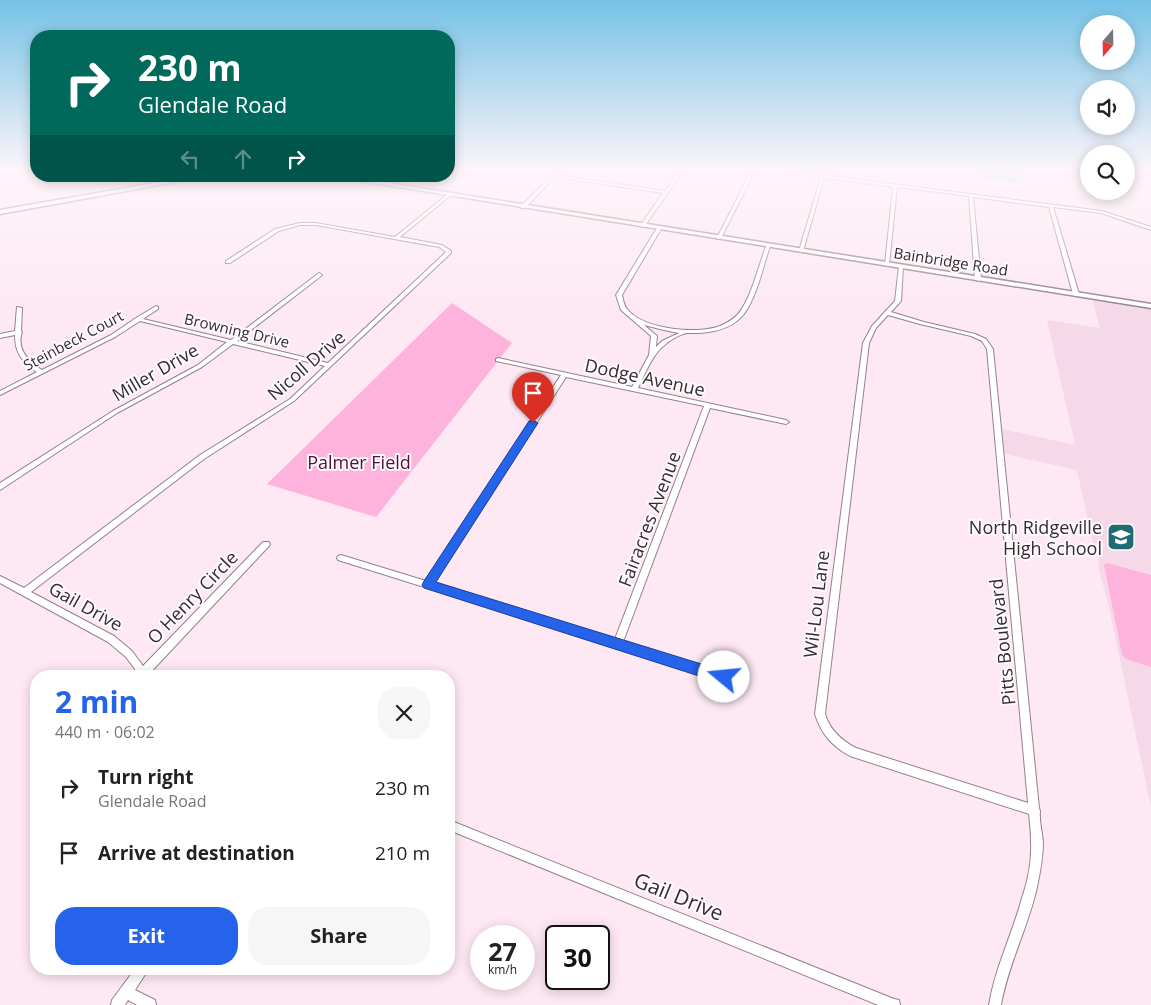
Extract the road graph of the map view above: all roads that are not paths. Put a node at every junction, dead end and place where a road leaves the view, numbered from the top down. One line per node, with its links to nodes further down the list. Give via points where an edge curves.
1 (421, 218): 13 (street)
2 (591, 218): 10 (street, Bainbridge Road)
3 (648, 218): 10 (street)
4 (729, 218): 14 (street)
5 (811, 218): 16 (street)
6 (892, 218): 18 (street)
7 (973, 218): 21 (street)
8 (1054, 218): 22 (street)
9 (1119, 218): 12 (street)
10 (642, 226): 11 (street, Bainbridge Road)
11 (659, 229): 14 (street, Bainbridge Road); 28 (street, via 619,292 623,308)
12 (1151, 229)
13 (396, 238): 17 (street, Nicoll Drive, via 312,224 290,225 275,231); 35 (street, Nicoll Drive, via 445,248 449,254)
14 (719, 238): 15 (street, Bainbridge Road)
15 (768, 246): 16 (street, Bainbridge Road); 30 (street, via 739,317 721,327)
16 (801, 251): 18 (street, Bainbridge Road)
17 (228, 262)
18 (887, 265): 19 (street, Bainbridge Road)
19 (901, 267): 21 (street, Bainbridge Road); 26 (street, Wil-Lou Lane, via 899,297)
20 (319, 275): 32 (street, Miller Drive)
21 (978, 279): 22 (street, Bainbridge Road)
22 (1076, 294): 23 (street, Bainbridge Road)
23 (1151, 306)
24 (20, 308): 29 (street)
25 (156, 308): 27 (street, Steinbeck Court)
26 (889, 313): 52 (street, Pitts Boulevard, via 974,335 989,346); 52 (street, Wil-Lou Lane, via 874,327 866,343 820,714 835,741 854,752)
27 (138, 320): 32 (street, Browning Drive); 36 (street, Steinbeck Court)
28 (640, 321): 30 (street, via 665,330); 33 (street, via 654,336)
29 (19, 332): 31 (street); 36 (street, via 20,355 27,364)
30 (688, 332): 33 (street, via 662,342)
31 (0, 336)
32 (232, 342): 35 (street, Browning Drive); 42 (street, Miller Drive, via 200,366 116,412)
33 (652, 355): 38 (street)
34 (498, 360): 37 (street, Dodge Avenue)
35 (330, 365): 47 (street, Nicoll Drive, via 292,400 202,457)
36 (40, 371): 39 (street, Steinbeck Court)
37 (564, 374): 38 (street, Dodge Avenue); 46 (street)
38 (634, 390): 40 (street, Dodge Avenue)
39 (0, 393)
40 (708, 406): 41 (street, Dodge Avenue); 48 (street, Fairacres Avenue)
41 (786, 422)
42 (0, 487)
43 (266, 544): 50 (street, O Henry Circle)
44 (341, 558): 46 (street)
45 (0, 579): 47 (street, Gail Drive)
46 (428, 585): 48 (street)
47 (26, 592): 49 (street, Gail Drive, via 111,639 129,654)
48 (618, 644): 51 (street)
49 (140, 670)
50 (149, 670)
51 (724, 677)
52 (1035, 811): 59 (street, Pitts Boulevard, via 1037,842 1032,886 1008,950)
53 (455, 827): 58 (street, Gail Drive)
54 (138, 975): 55 (street)
55 (126, 992): 56 (street); 57 (street)
56 (117, 1005)
57 (150, 1005)
58 (894, 1005)
59 (995, 1005)

